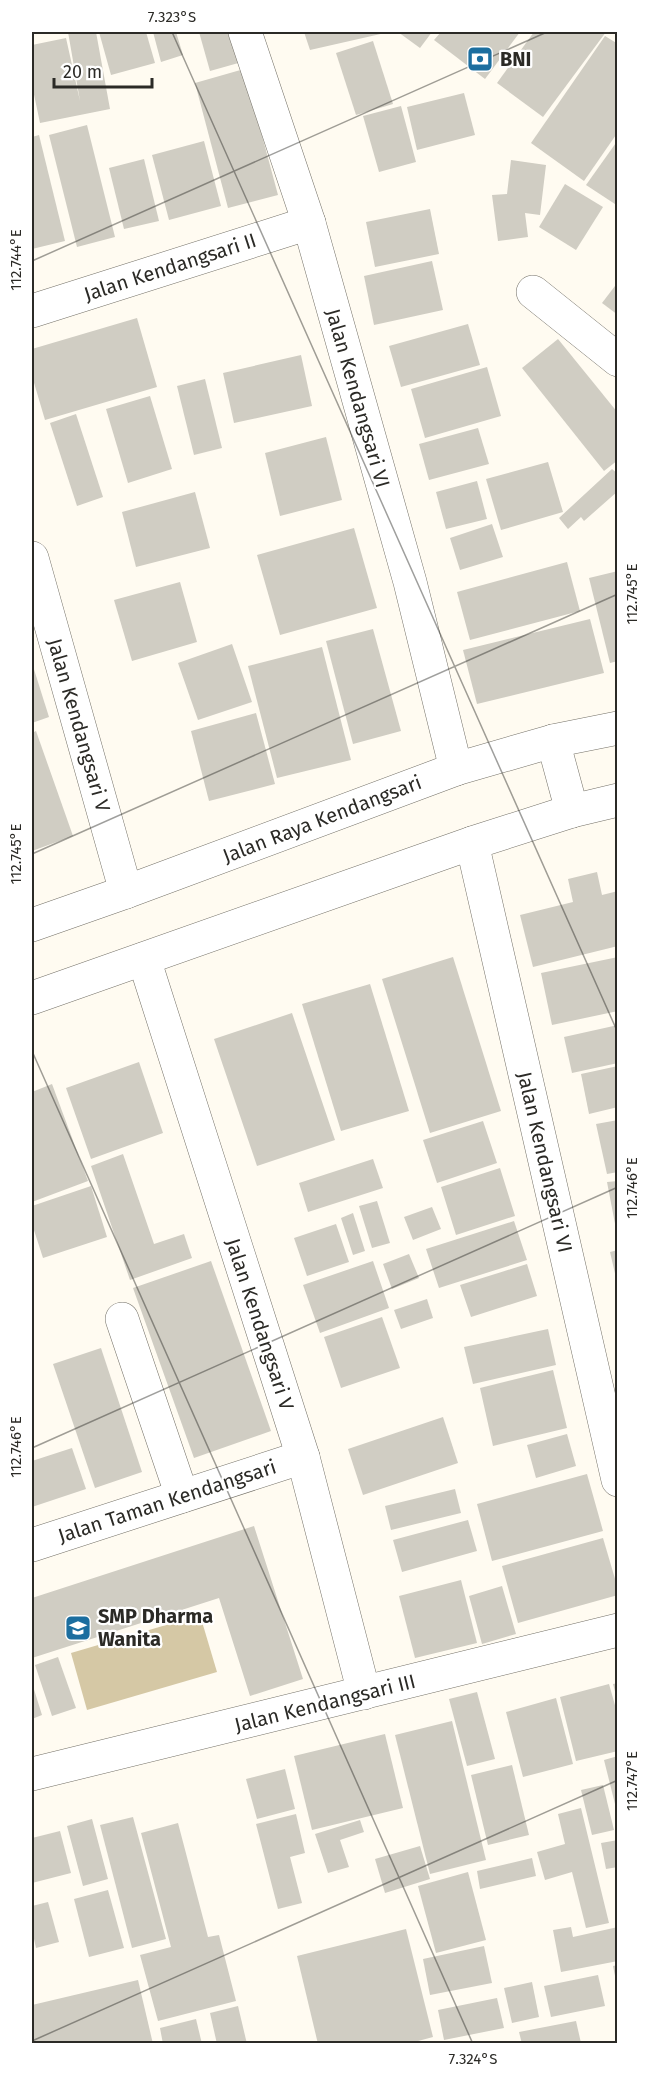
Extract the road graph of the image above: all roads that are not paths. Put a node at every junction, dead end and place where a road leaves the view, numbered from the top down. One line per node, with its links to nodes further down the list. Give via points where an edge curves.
1 (245, 32): 2 (street, Jalan Kendangsari VI)
2 (309, 223): 4 (street, Jalan Kendangsari II); 9 (street, Jalan Kendangsari VI, via 410,582)
3 (532, 292): 5 (street)
4 (32, 311)
5 (618, 360)
6 (32, 558): 13 (street, Jalan Kendangsari V)
7 (618, 728): 8 (street, Jalan Raya Kendangsari)
8 (553, 741): 9 (street, Jalan Raya Kendangsari); 11 (street)
9 (456, 769): 13 (street, Jalan Raya Kendangsari)
10 (618, 800): 11 (street)
11 (572, 811): 12 (street)
12 (472, 843): 15 (street); 19 (street, Jalan Kendangsari VI)
13 (126, 892): 14 (street, Jalan Raya Kendangsari)
14 (32, 925)
15 (144, 959): 16 (street); 18 (street, Jalan Kendangsari V)
16 (32, 998)
17 (122, 1319): 20 (street)
18 (303, 1457): 20 (street, Jalan Taman Kendangsari); 23 (street, Jalan Kendangsari V)
19 (618, 1480)
20 (182, 1496): 21 (street, Jalan Taman Kendangsari)
21 (32, 1545)
22 (618, 1630): 23 (street, Jalan Kendangsari III)
23 (364, 1693): 24 (street, Jalan Kendangsari III)
24 (32, 1774)

